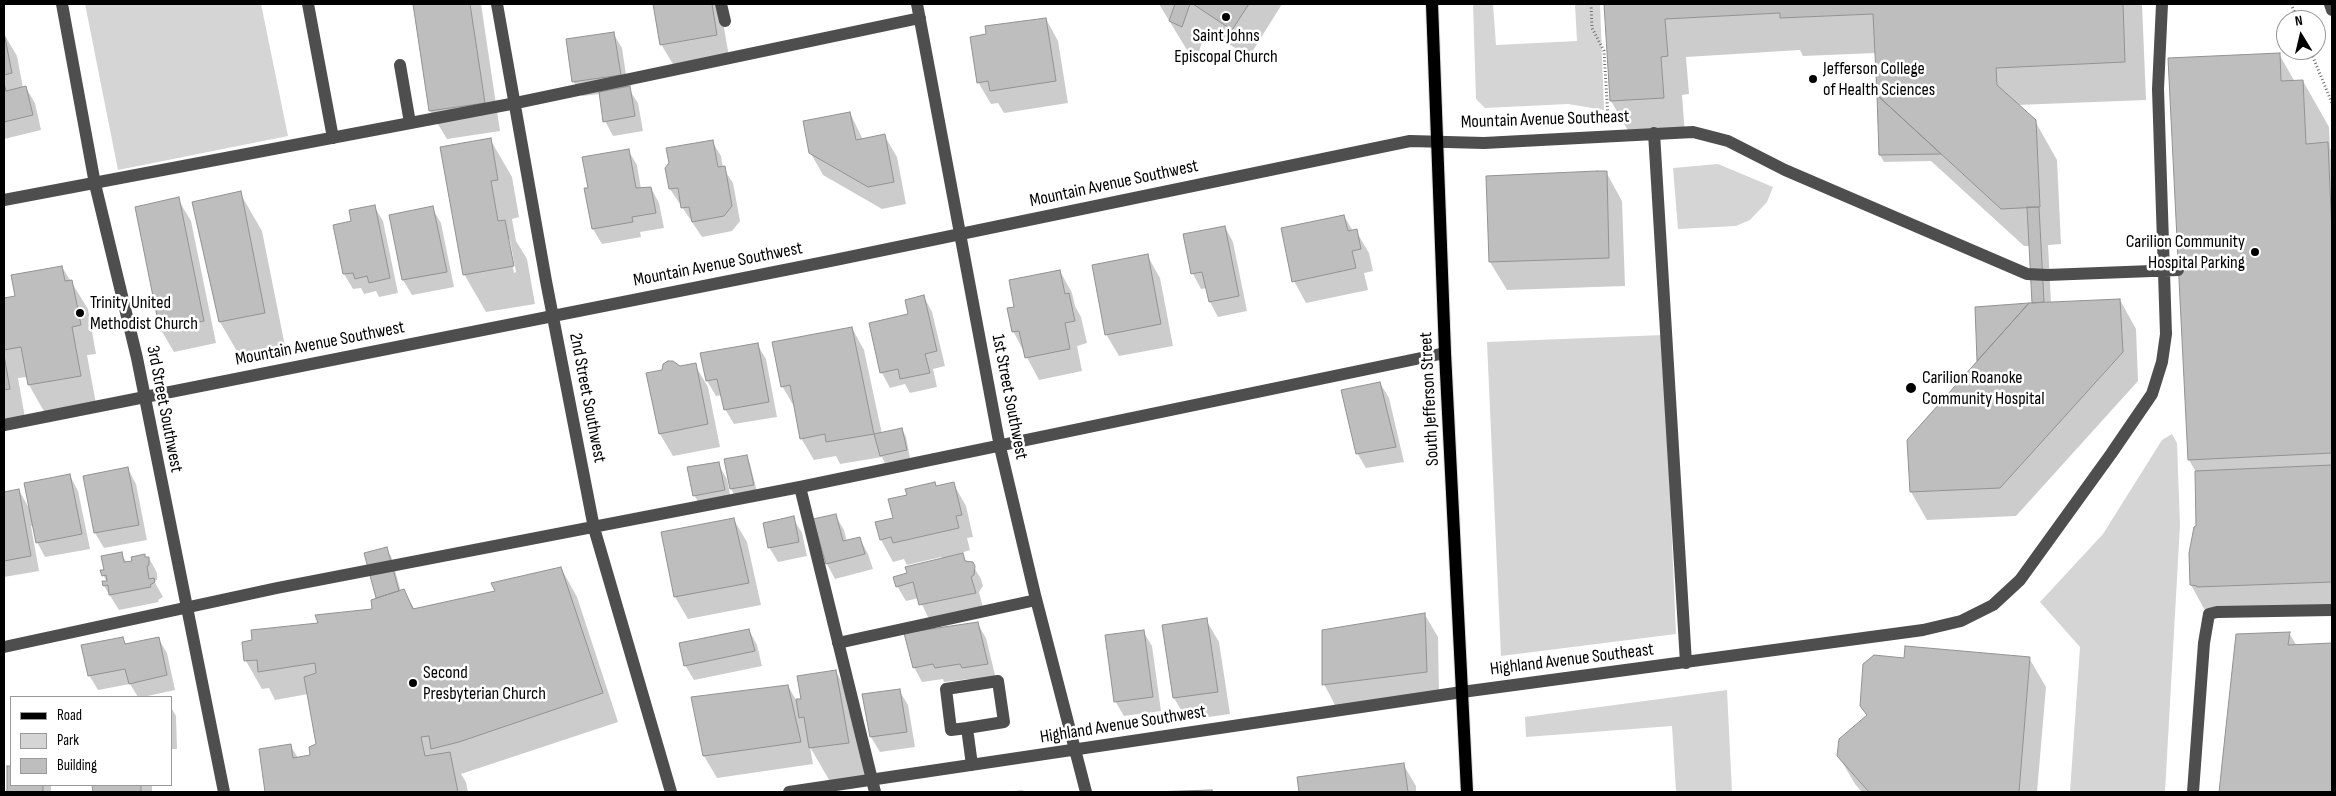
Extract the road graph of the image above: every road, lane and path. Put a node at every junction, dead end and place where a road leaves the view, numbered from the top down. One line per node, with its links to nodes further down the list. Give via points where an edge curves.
1 (62, 4): 22 (street, 3rd Street Southwest)
2 (308, 4): 20 (street)
3 (497, 4): 15 (street, 2nd Street Southwest)
4 (722, 4): 12 (street)
5 (917, 4): 11 (street, 1st Street Southwest)
6 (1432, 4): 21 (main road, South Jefferson Street)
7 (1591, 4): 17 (path, via 1592,28 1604,51)
8 (2162, 4): 25 (street, Highland Avenue Southeast, via 2158,89)
9 (2330, 4): 10 (street)
10 (2332, 10)
11 (920, 18): 15 (street); 24 (street, 1st Street Southwest)
12 (725, 21)
13 (2314, 60): 16 (path)
14 (400, 66): 18 (street)
15 (516, 103): 18 (street); 27 (street, 2nd Street Southwest)
16 (2332, 104)
17 (1608, 117)
18 (410, 123): 20 (street)
19 (1654, 133): 21 (street, Mountain Avenue Southeast, via 1484,143); 25 (street, Mountain Avenue Southeast, via 1693,132 1728,141 1785,170 2027,274); 39 (street)
20 (333, 138): 22 (street)
21 (1438, 140): 24 (street, Mountain Avenue Southwest, via 1410,141); 28 (main road, South Jefferson Street)
22 (95, 184): 23 (street); 29 (street, 3rd Street Southwest)
23 (4, 200)
24 (959, 233): 27 (street, Mountain Avenue Southwest); 31 (street, 1st Street Southwest)
25 (2164, 270): 26 (street, Mountain Avenue Southeast); 39 (street, Highland Avenue Southeast, via 2166,334 2152,394 2020,580 1993,605 1961,621 1923,630)
26 (2178, 270)
27 (552, 315): 29 (street, Mountain Avenue Southwest); 33 (street, 2nd Street Southwest)
28 (1445, 353): 31 (street); 40 (main road, South Jefferson Street)
29 (145, 397): 30 (street, Mountain Avenue Southwest); 35 (street, 3rd Street Southwest)
30 (4, 425)
31 (1000, 447): 32 (street); 34 (street, 1st Street Southwest)
32 (800, 487): 33 (street); 37 (street)
33 (594, 528): 35 (street); 46 (street, 2nd Street Southwest)
34 (1036, 600): 37 (street); 42 (street, 1st Street Southwest)
35 (186, 608): 38 (street); 45 (street, 3rd Street Southwest)
36 (2332, 610): 50 (street, via 2209,614)
37 (838, 643): 44 (street)
38 (4, 647)
39 (1686, 663): 40 (street, Highland Avenue Southeast)
40 (1462, 692): 42 (street, Highland Avenue Southwest); 49 (main road, South Jefferson Street)
41 (967, 728): 41 (street, via 1004,722 998,681 946,689 951,730); 43 (street)
42 (1076, 750): 43 (street, Highland Avenue Southwest); 48 (street, 1st Street Southwest)
43 (972, 765): 44 (street, Highland Avenue Southwest)
44 (874, 786): 47 (street, Highland Avenue Southwest)
45 (224, 792)
46 (671, 792)
47 (789, 792)
48 (1086, 792)
49 (1467, 792)
50 (2193, 792)

